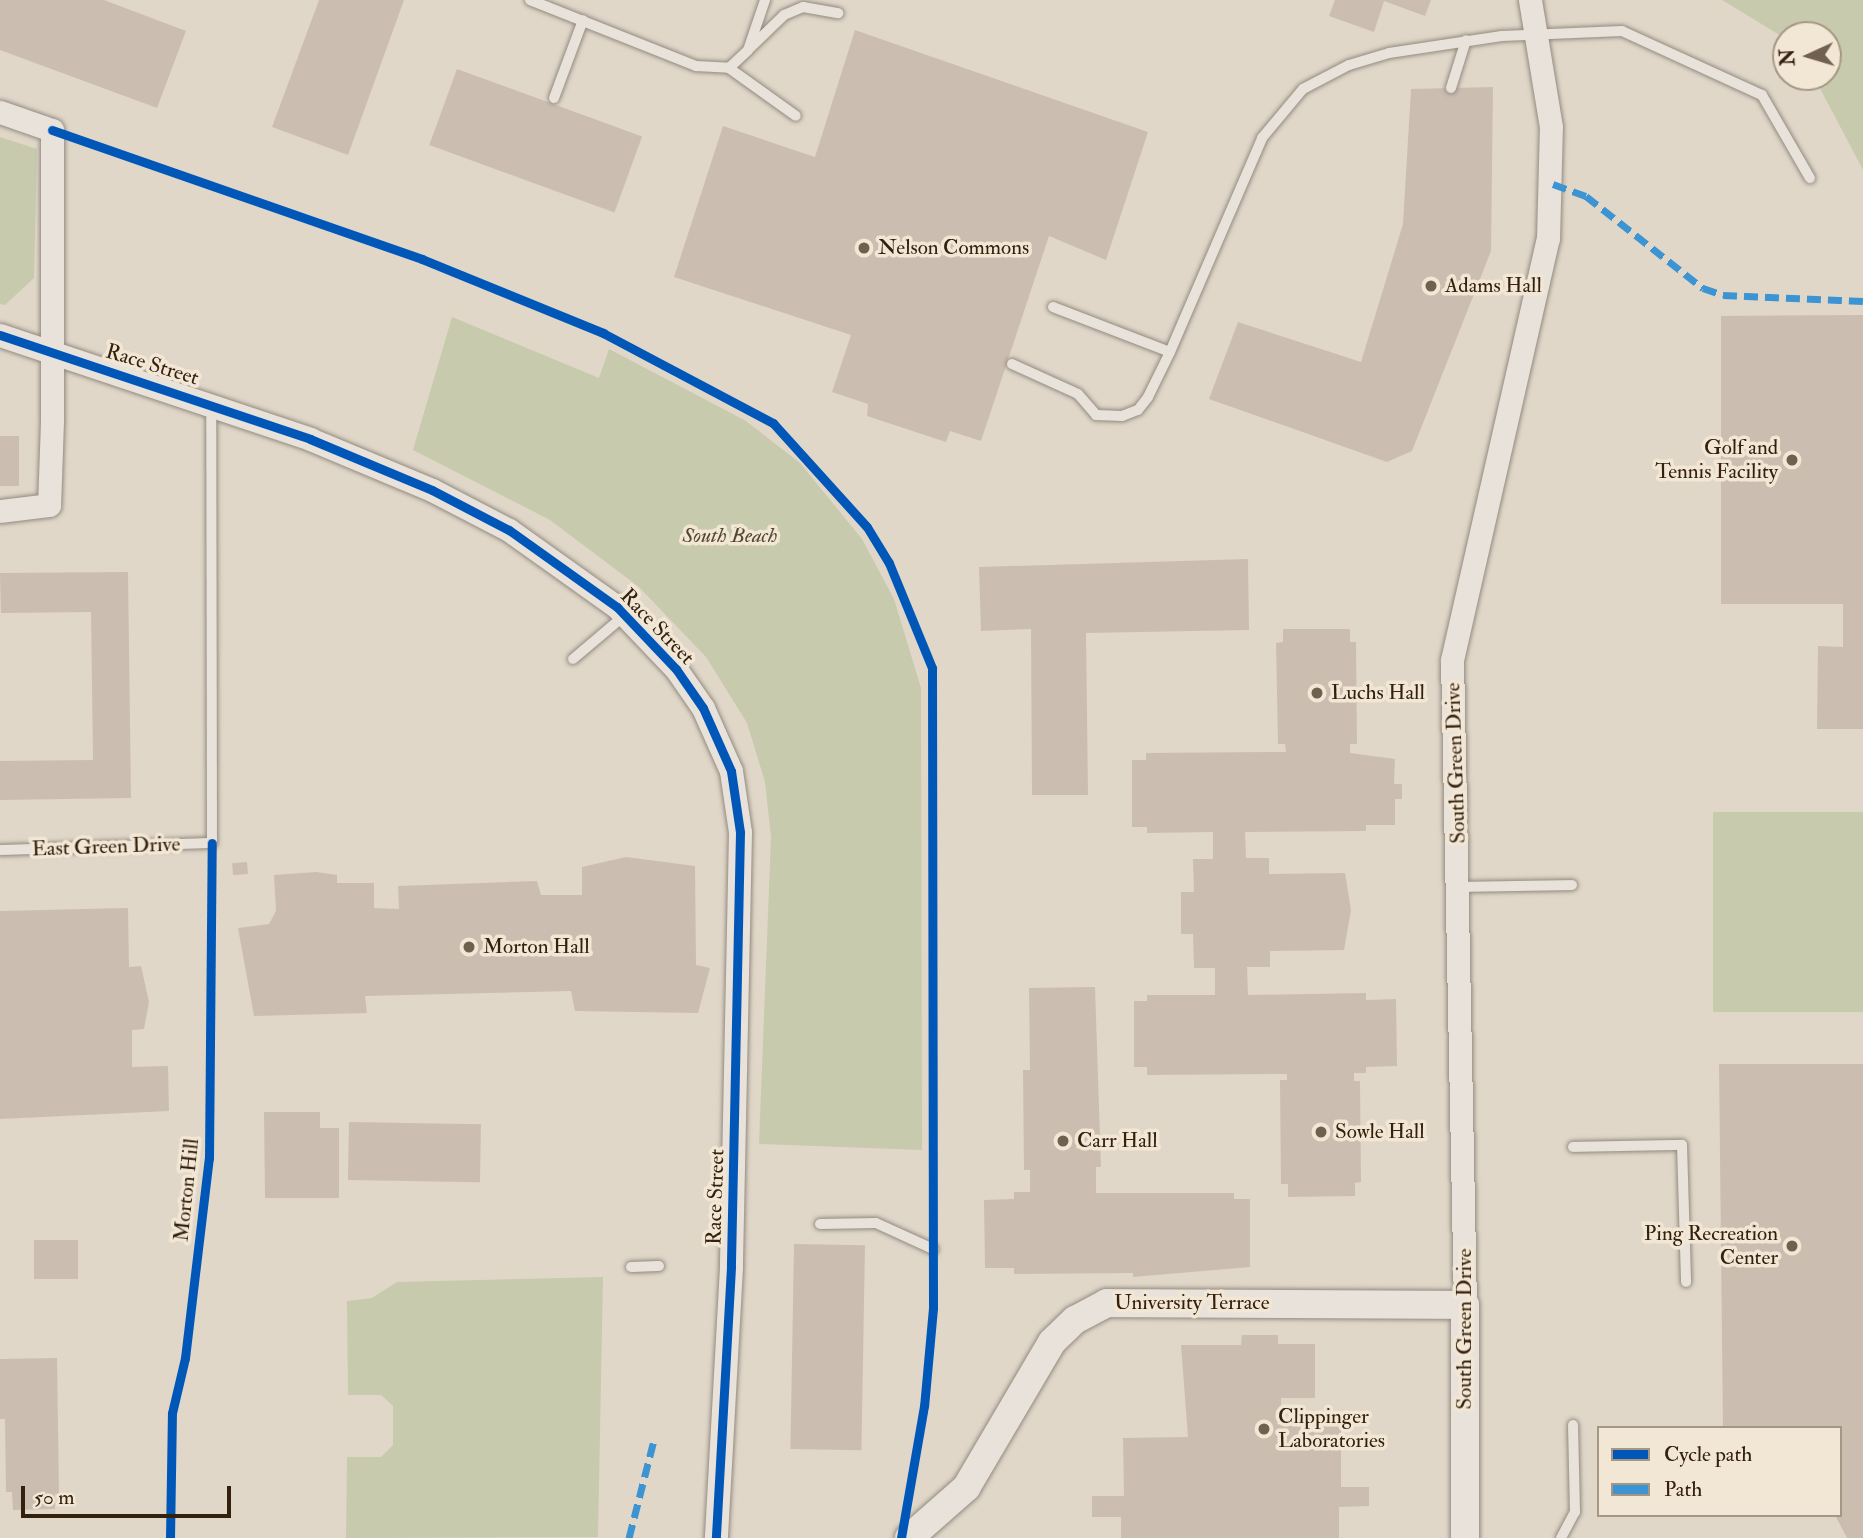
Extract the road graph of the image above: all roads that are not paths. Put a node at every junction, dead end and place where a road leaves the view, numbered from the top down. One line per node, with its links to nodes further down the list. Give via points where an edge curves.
1 (530, 0): 5 (lane)
2 (765, 0): 8 (lane)
3 (1530, 0): 6 (street, South Green Drive)
4 (838, 13): 8 (lane, via 803,7 784,15)
5 (583, 20): 9 (lane, via 695,66); 11 (lane)
6 (1534, 34): 7 (lane); 14 (lane, via 1622,31 1762,95); 26 (street, South Green Drive, via 1550,127 1548,239 1452,660)
7 (1466, 40): 10 (lane); 18 (lane, via 1349,65 1322,77 1287,105 1262,138)
8 (748, 50): 9 (lane)
9 (729, 68): 13 (lane)
10 (1451, 88)
11 (554, 98)
12 (0, 113): 17 (street, via 52,130)
13 (796, 116)
14 (1810, 178)
15 (1053, 307): 18 (lane)
16 (1, 335): 17 (street, Race Street)
17 (51, 352): 21 (street, via 49,505 38,510); 22 (street, Race Street, via 215,403 432,490 529,543)
18 (1170, 352): 19 (lane, via 1148,397 1138,410 1122,416 1096,415 1078,394)
19 (1012, 363)
20 (211, 418): 24 (lane, East Green Drive, via 212,843)
21 (0, 510)
22 (625, 615): 23 (lane); 35 (street, Race Street, via 676,668 703,708 726,754 738,807 737,1060)
23 (573, 659)
24 (0, 850)
25 (1572, 885): 26 (lane)
26 (1461, 887): 33 (street, South Green Drive)
27 (1573, 1147): 32 (lane, via 1682,1145)
28 (820, 1224): 29 (lane, via 876,1223)
29 (933, 1249)
30 (659, 1266): 31 (lane)
31 (631, 1267)
32 (1686, 1282)
33 (1465, 1305): 36 (street, University Terrace, via 1107,1303 1090,1309 1052,1342 966,1488); 37 (street, South Green Drive)
34 (1573, 1425): 38 (lane, via 1575,1512)
35 (716, 1538)
36 (909, 1538)
37 (1465, 1538)
38 (1561, 1538)

